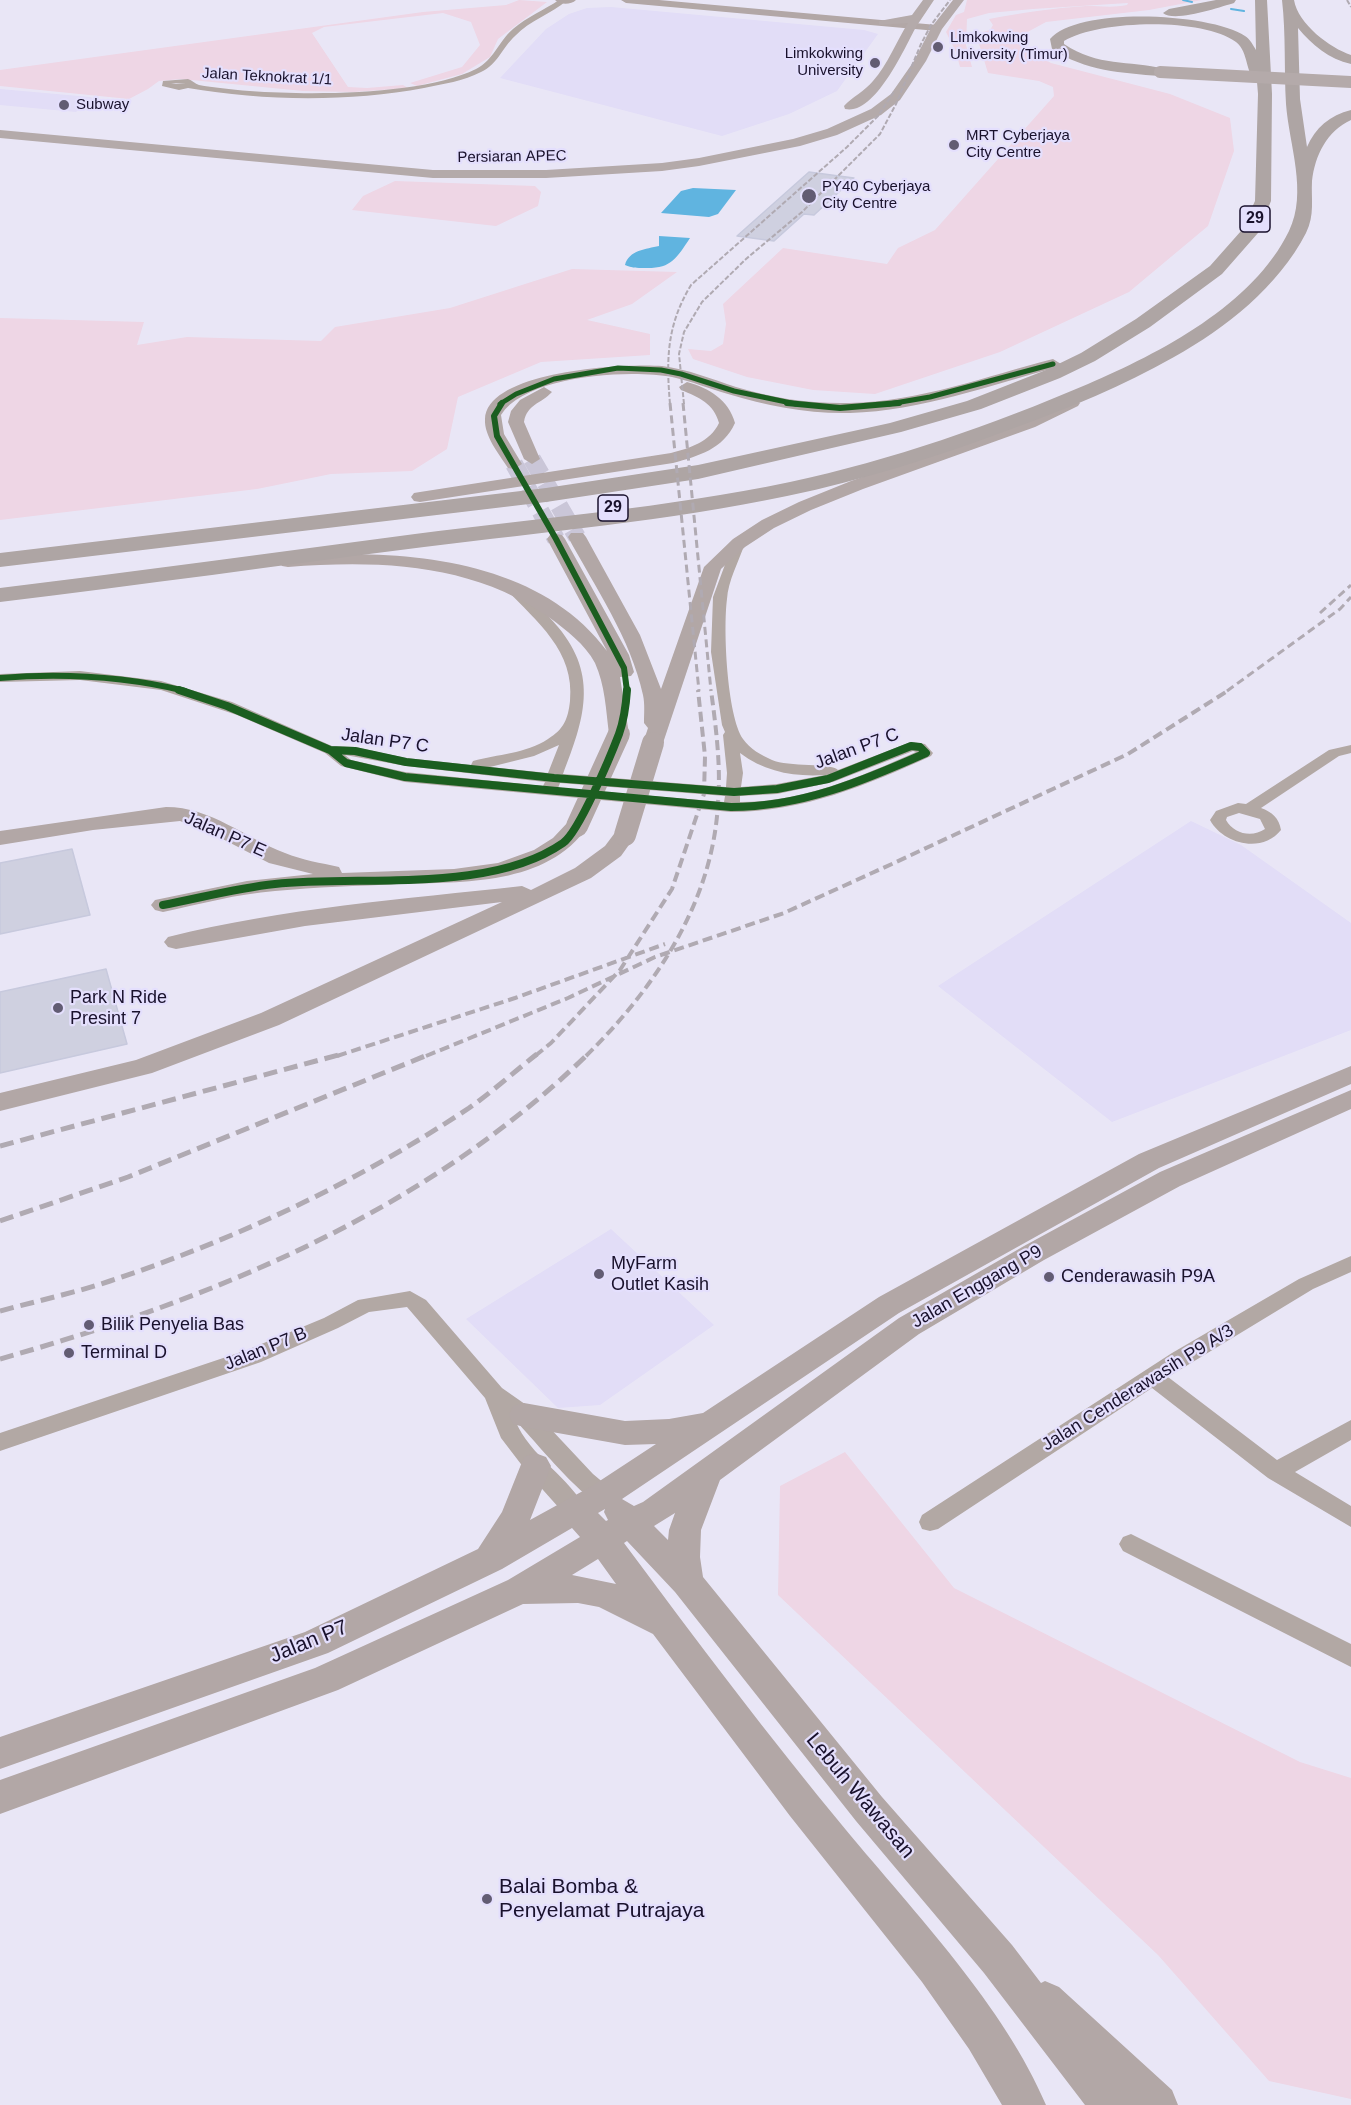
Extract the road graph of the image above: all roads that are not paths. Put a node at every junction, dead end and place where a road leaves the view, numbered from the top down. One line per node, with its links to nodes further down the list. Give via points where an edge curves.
1 (564, 0): 14 (street, Jalan Teknokrat 1/1, via 517,29 488,65 447,81 394,91 325,95 190,86 191,82 176,81 165,85 170,88)
2 (626, 0): 8 (street)
3 (929, 0): 9 (main road)
4 (959, 0): 10 (main road, Persiaran APEC)
5 (1230, 0): 12 (highway, via 1182,11 1074,23 1046,36 1044,45 1053,55 1075,63)
6 (1261, 0): 15 (highway, 29)
7 (1289, 4): 11 (highway, via 1310,35); 24 (highway, 29, via 1294,114)
8 (883, 23): 9 (main road)
9 (911, 25): 10 (street); 16 (main road, via 876,89)
10 (937, 28): 23 (main road, Persiaran APEC, via 896,97 859,121 795,143 662,167 586,173 489,176)
11 (1348, 59)
12 (1160, 74): 13 (main road, bridge); 15 (highway, via 1081,60 1057,46 1057,39 1086,25 1126,20 1185,23 1224,32 1237,37 1251,52)
13 (1351, 84)
14 (160, 93)
15 (1265, 94): 28 (highway, 29, via 1263,201 1249,233 1216,270)
16 (842, 110)
17 (1351, 114): 24 (highway, via 1322,131)
18 (0, 121): 21 (main road, Persiaran APEC)
19 (804, 126): 21 (main road, Persiaran APEC, via 701,149 559,164 444,163)
20 (0, 134): 21 (main road, Persiaran APEC)
21 (274, 154): 21 (main road, via 370,161 373,163 357,165); 22 (main road, Persiaran APEC)
22 (334, 166): 23 (main road, Persiaran APEC); 26 (main road, via 348,173)
23 (415, 172): 25 (main road)
24 (1304, 181): 27 (highway, 29, via 1305,205 1299,230 1266,276)
25 (378, 182)
26 (355, 183)
27 (1202, 332): 30 (highway); 40 (highway, 29, via 1155,357 1042,404 842,466 756,485 624,507)
28 (1088, 357): 29 (highway); 38 (highway, 29, via 1017,388 937,416 719,468 546,495)
29 (1053, 364): 32 (street, via 923,400 853,408 784,403 665,371 626,369 570,376 521,391 497,407 493,424); 33 (highway, via 947,403 687,464)
30 (1137, 371): 36 (street, via 1029,424 806,506); 39 (highway, via 1021,420 886,463 788,488 618,517)
31 (532, 459): 33 (street, via 516,422 519,410 533,397 564,386 605,379 657,380 702,393 726,415 724,430 709,445 673,459)
32 (514, 464)
33 (420, 497): 37 (highway)
34 (577, 537): 47 (street, via 647,674 654,698)
35 (556, 539): 46 (street, via 624,668 626,705)
36 (740, 543): 45 (street, via 720,597 718,652); 47 (street, via 713,567)
37 (0, 547)
38 (0, 560)
39 (136, 579): 41 (street, via 302,561 359,559 424,563); 42 (highway)
40 (0, 582)
41 (510, 585): 44 (street, via 558,636 569,654 579,685); 46 (street, via 551,608 600,655 615,694)
42 (0, 596)
43 (0, 678): 49 (street, Jalan P7 C, via 83,676 163,686 212,700)
44 (576, 719): 50 (street, via 555,741 520,756 479,764); 51 (street)
45 (729, 724): 52 (street, via 735,772); 52 (street, Jalan P7 C, via 740,747 763,762 801,771 859,776 814,797 781,804)
46 (619, 734): 55 (street, bridge, via 577,826 566,841 542,856 493,872)
47 (653, 742): 56 (street, bridge, via 625,835 613,851)
48 (1351, 749): 53 (street, via 1334,753)
49 (330, 750): 50 (street, Jalan P7 C); 51 (street, Jalan P7 C, via 346,764 405,777)
50 (443, 765): 51 (street, Jalan P7 C)
51 (551, 785): 52 (street, Jalan P7 C)
52 (733, 800)
53 (1249, 809)
54 (0, 838): 55 (street, Jalan P7 E, via 183,814 277,858 305,866 364,876)
55 (413, 877): 57 (street, via 274,884)
56 (552, 889): 58 (street, via 300,918); 61 (street, via 270,1019 143,1067)
57 (163, 905)
58 (176, 942)
59 (1351, 1074): 66 (street, Jalan Enggang P9, via 1149,1161 889,1305)
60 (1351, 1099): 70 (street, Jalan Enggang P9, via 1170,1179 1034,1253 909,1326)
61 (0, 1102)
62 (1351, 1263): 63 (street, Jalan Cenderawasih P9 A/3, via 1306,1284)
63 (1153, 1377): 71 (street); 74 (street, Jalan Cenderawasih P9 A/3)
64 (494, 1394): 65 (street, Jalan P7 B); 68 (street, Jalan P7 B, via 410,1299 364,1305 254,1356); 69 (street, Jalan P7 B, via 509,1432)
65 (524, 1415): 66 (street, via 625,1433 669,1431); 72 (street, Jalan P7 B, via 585,1480)
66 (711, 1423): 72 (street, Jalan P7)
67 (1351, 1429): 71 (street)
68 (0, 1442)
69 (535, 1466): 72 (street, Jalan P7 B); 77 (street, via 512,1527)
70 (707, 1472): 75 (street, Jalan Enggang P9, via 654,1511); 78 (street, via 685,1530 683,1557)
71 (1276, 1472): 73 (street)
72 (590, 1503): 75 (street, Lebuh Wawasan); 77 (street, Jalan P7)
73 (1351, 1518)
74 (930, 1522)
75 (617, 1532): 78 (street, Lebuh Wawasan); 79 (street, Jalan P7); 80 (street, Lebuh Wawasan)
76 (1131, 1544): 81 (street)
77 (490, 1559): 82 (street, Jalan P7, via 315,1643)
78 (687, 1582): 84 (street, Lebuh Wawasan, via 869,1809)
79 (520, 1590): 80 (street, via 578,1589 605,1594); 83 (street, Jalan P7, via 326,1679)
80 (666, 1624): 85 (street, Lebuh Wawasan, via 950,1987 990,2044)
81 (1351, 1656)
82 (0, 1753)
83 (0, 1797)
84 (998, 1959): 86 (street, Lebuh Wawasan); 87 (street)
85 (1019, 2100)
86 (1108, 2105)
87 (1157, 2105)

